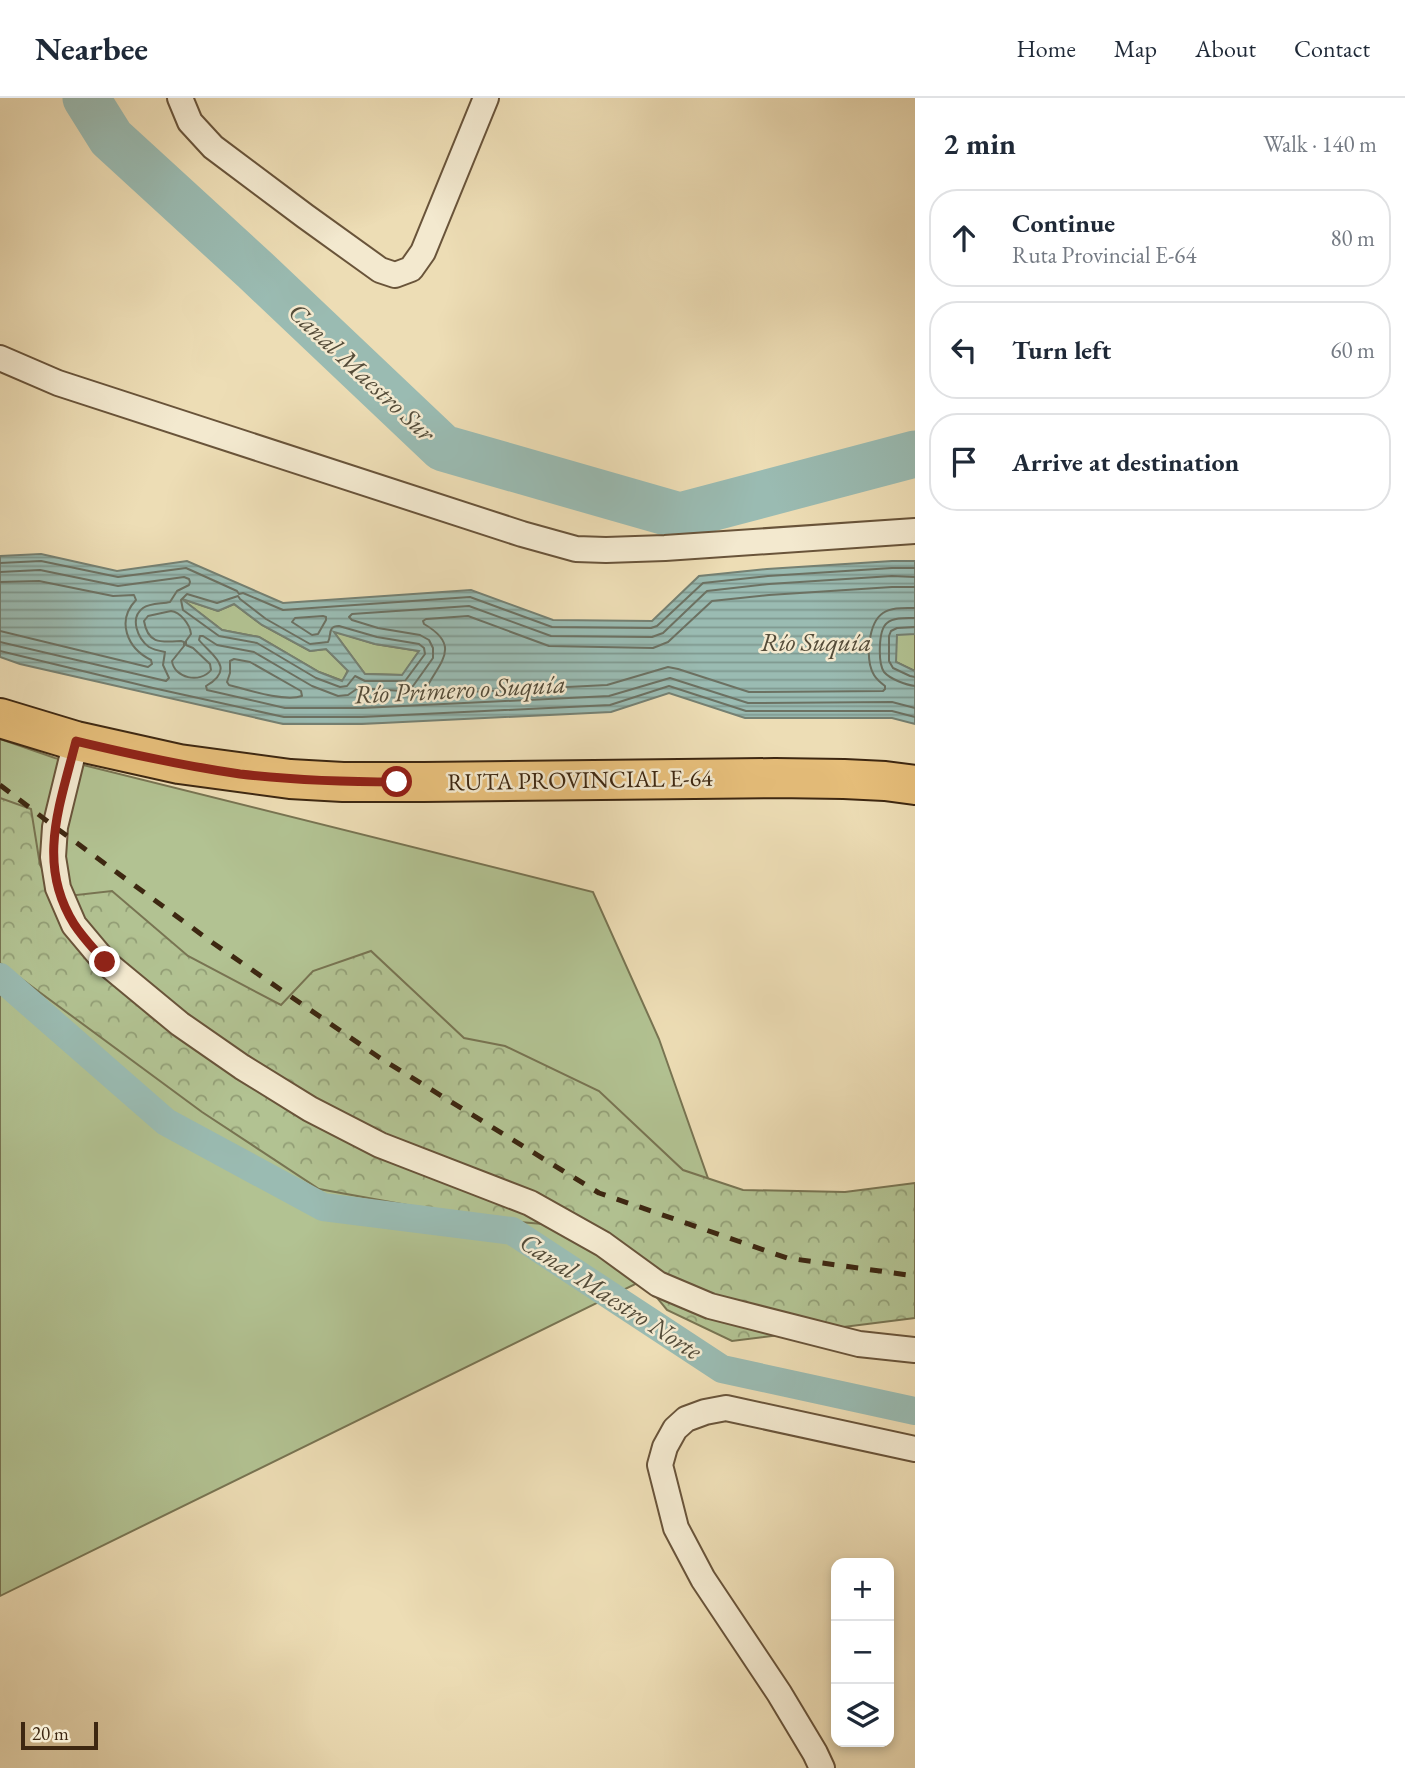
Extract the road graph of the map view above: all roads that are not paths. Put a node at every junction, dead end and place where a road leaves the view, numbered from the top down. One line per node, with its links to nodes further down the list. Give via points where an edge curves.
1 (180, 98): 2 (street, via 190,121 213,147 380,270 395,275 411,269 423,252)
2 (486, 98)
3 (0, 358): 4 (street, via 58,383 576,549 666,548)
4 (915, 531)
5 (0, 718): 6 (main road, RUTA PROVINCIAL E-64)
6 (76, 741): 7 (main road, RUTA PROVINCIAL E-64, via 239,774 316,780 789,778); 8 (street, via 55,827 58,888 74,925 105,962 180,1024 310,1109 380,1145 530,1203 603,1244 658,1284 710,1306 859,1344)
7 (915, 785)
8 (915, 1350)
9 (915, 1449): 10 (street, via 726,1408 686,1419 665,1447 660,1465 676,1528)
10 (822, 1768)

